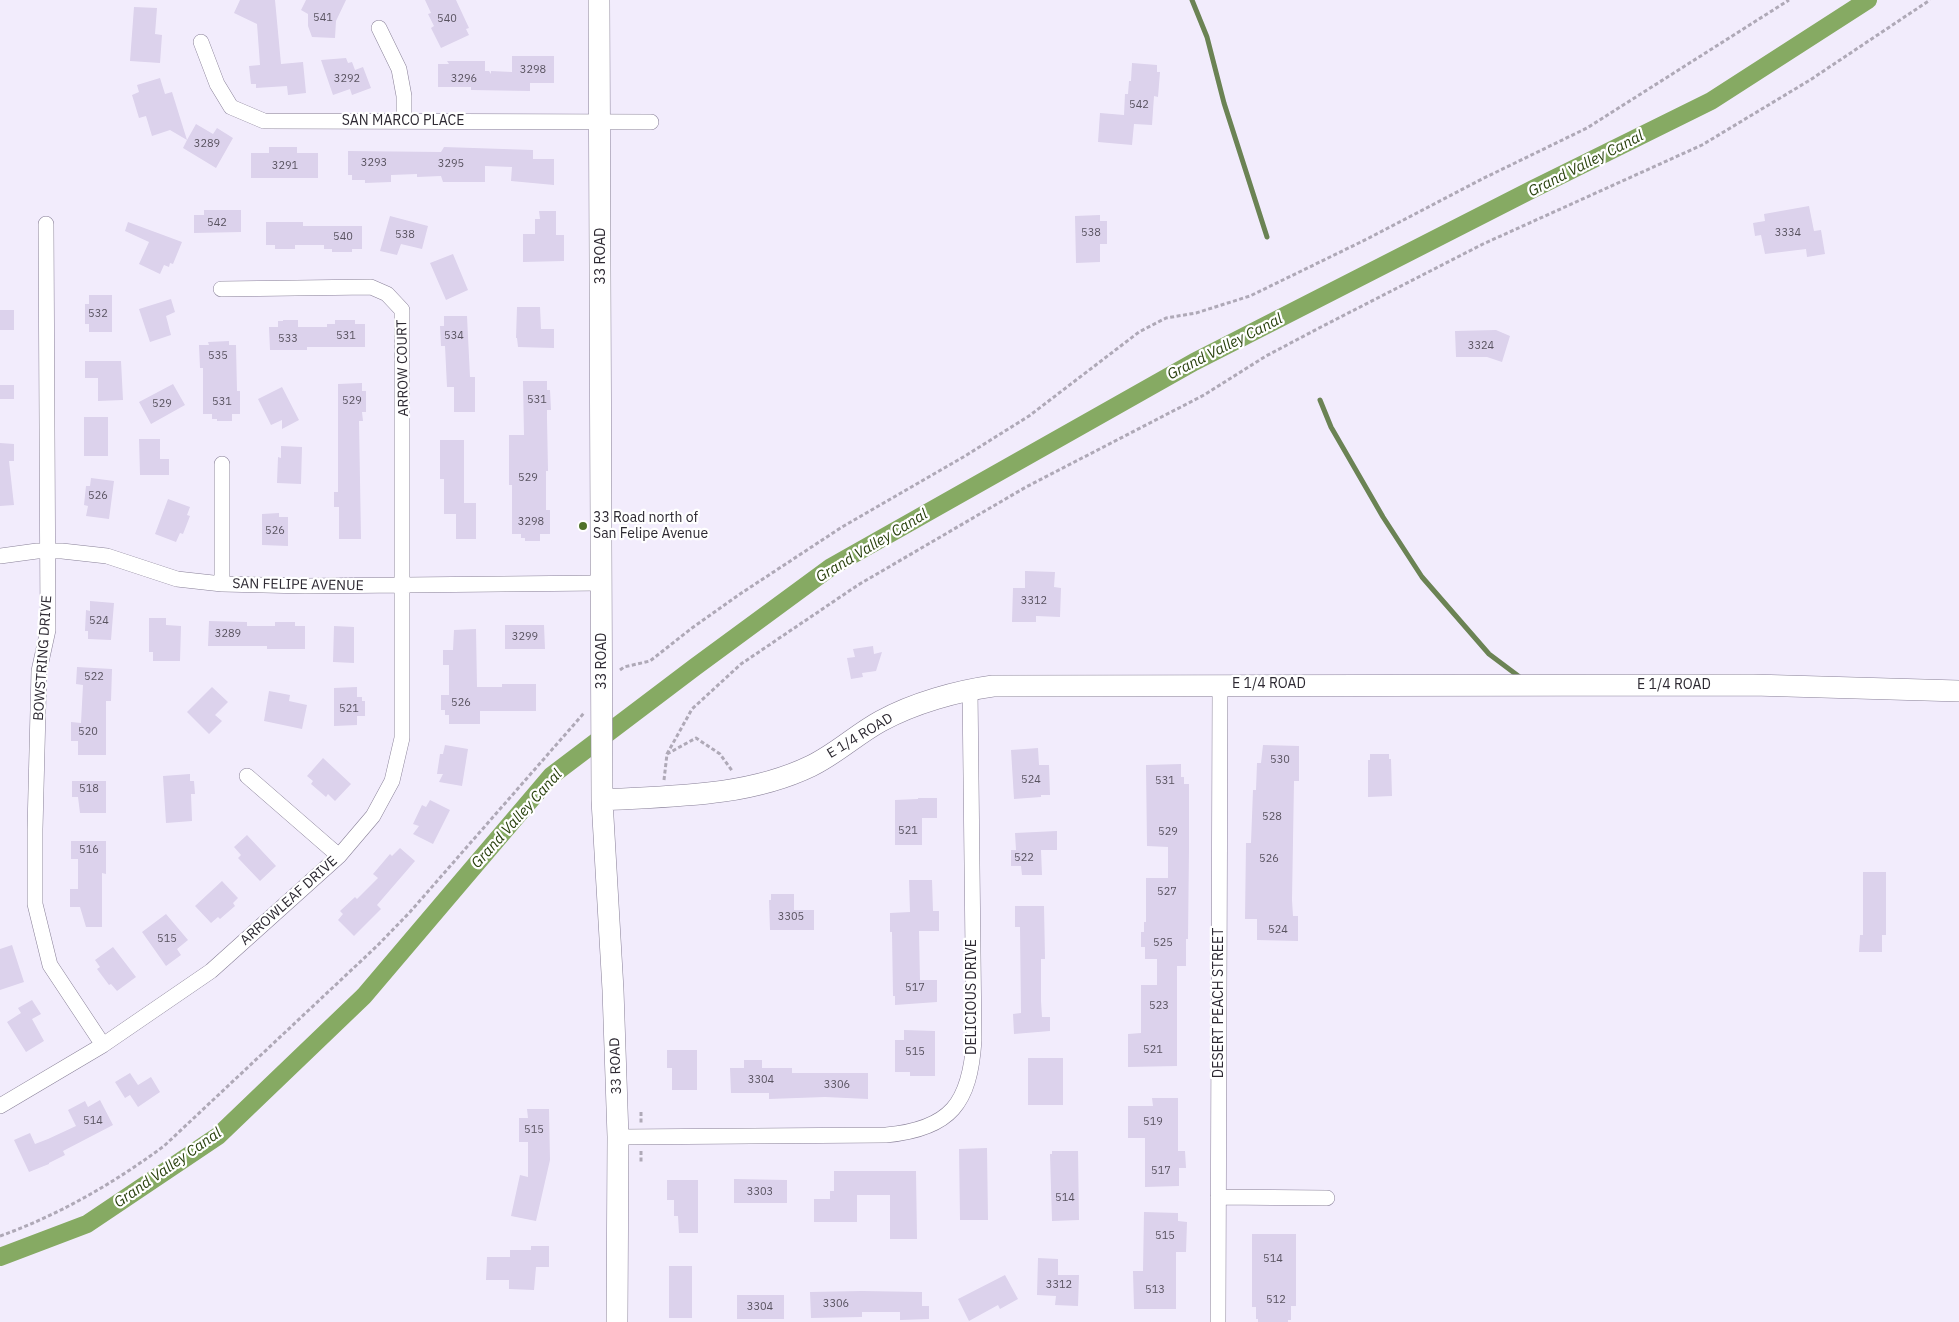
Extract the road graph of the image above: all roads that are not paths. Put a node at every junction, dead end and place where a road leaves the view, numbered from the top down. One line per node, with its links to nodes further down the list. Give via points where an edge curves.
1 (599, 0): 5 (street, 33 ROAD)
2 (379, 28): 4 (street, via 399,69)
3 (201, 42): 4 (street, SAN MARCO PLACE, via 217,84 231,107 264,121)
4 (404, 120): 5 (street, SAN MARCO PLACE)
5 (601, 121): 6 (street, SAN MARCO PLACE); 12 (street, 33 ROAD)
6 (651, 122)
7 (46, 224): 10 (street, BOWSTRING DRIVE)
8 (221, 289): 14 (street, ARROW COURT, via 371,288 387,294 402,310)
9 (222, 464): 13 (street)
10 (49, 551): 11 (street, SAN FELIPE AVENUE); 13 (street, SAN FELIPE AVENUE, via 107,556 176,579); 21 (street, BOWSTRING DRIVE, via 48,630 40,671 34,829 35,904 50,966)
11 (0, 556)
12 (602, 583): 14 (street, SAN FELIPE AVENUE); 19 (street, 33 ROAD)
13 (222, 584): 14 (street, SAN FELIPE AVENUE)
14 (402, 585): 20 (street, ARROWLEAF DRIVE, via 402,738 392,781 373,816)
15 (1220, 684): 16 (street, E 1/4 ROAD, via 993,686); 17 (street, E 1/4 ROAD, via 1752,685); 24 (street, DESERT PEACH STREET)
16 (970, 689): 19 (street, E 1/4 ROAD, via 882,720 811,766 764,784 693,795); 23 (street, DELICIOUS DRIVE, via 974,1040 968,1081 959,1101 935,1123 886,1135)
17 (1959, 691)
18 (247, 776): 20 (street)
19 (602, 800): 23 (street, 33 ROAD, via 614,999)
20 (339, 856): 21 (street, ARROWLEAF DRIVE, via 211,971)
21 (103, 1045): 22 (street, ARROWLEAF DRIVE)
22 (0, 1106)
23 (618, 1137): 26 (street, 33 ROAD)
24 (1218, 1197): 25 (street); 27 (street, DESERT PEACH STREET)
25 (1327, 1198)
26 (616, 1322)
27 (1218, 1322)

